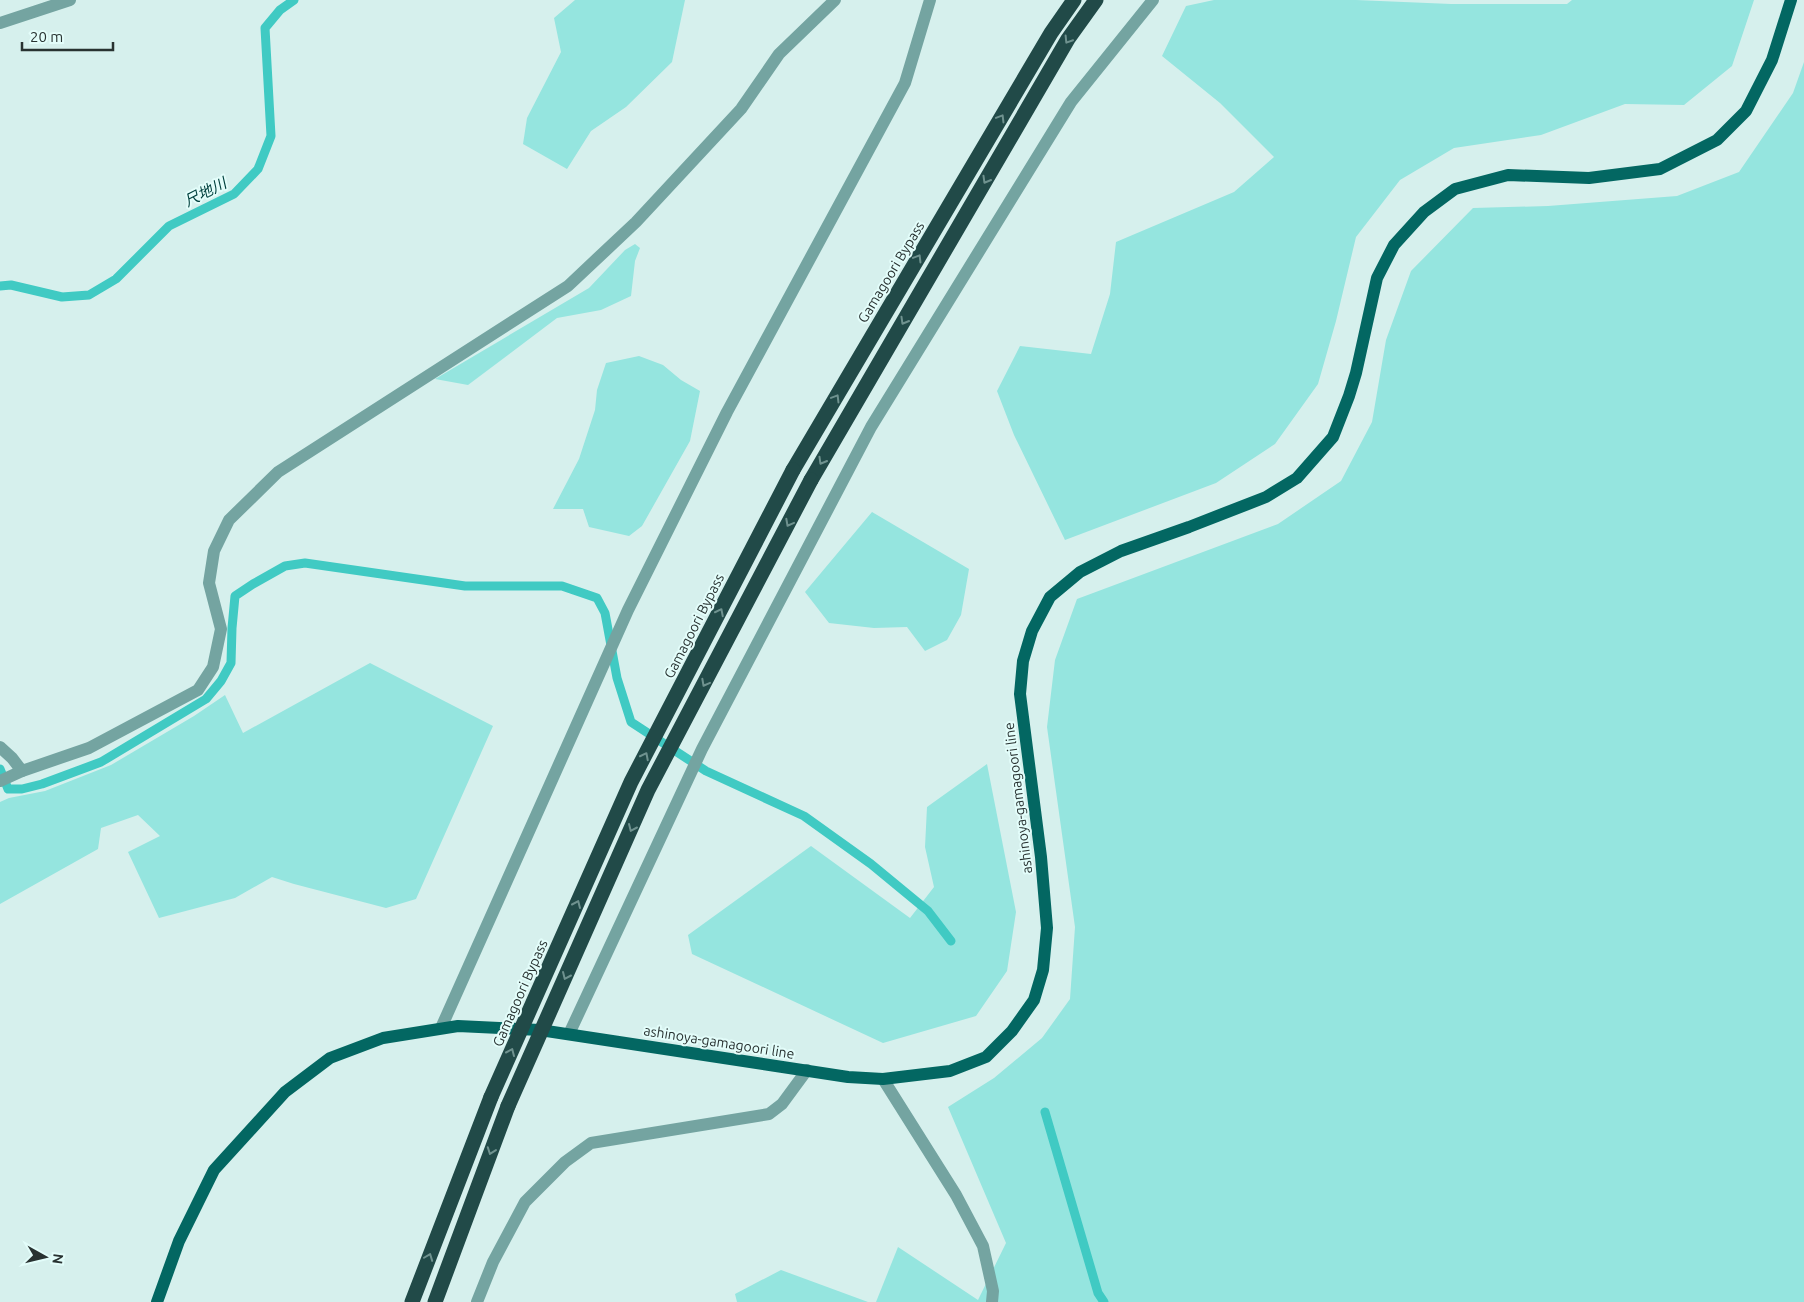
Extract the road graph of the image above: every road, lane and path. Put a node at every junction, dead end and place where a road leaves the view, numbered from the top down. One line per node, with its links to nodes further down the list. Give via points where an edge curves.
1 (70, 0): 8 (street)
2 (835, 0): 10 (street, via 779,54 740,109 649,208 568,286 278,472 229,520 214,551 208,582 221,629 213,667 198,690 89,748)
3 (930, 0): 12 (street, via 905,83 728,412 628,610)
4 (1074, 0): 17 (highway, Gamagoori Bypass, one-way to 4, bridge, via 491,1096 631,782 793,470 1051,33)
5 (1096, 0): 18 (highway, one-way to 18, bridge, via 1068,39 811,480 648,790 508,1106)
6 (1153, 0): 13 (street, via 1071,102 871,427 702,749)
7 (1791, 0): 15 (main road, ashinoya-gamagoori line, via 1772,60 1746,111 1717,140 1660,169 1589,178 1508,175 1455,189 1424,212 1394,245 1378,278 1356,373 1333,437 1297,478 1266,497 1121,551 1080,572 1050,597 1032,631 1023,661 1020,694 1047,928 1043,970 1034,1000 1012,1031 986,1057 950,1071)
8 (0, 23)
9 (0, 747): 10 (street, via 12,758)
10 (19, 773): 11 (street)
11 (0, 781)
12 (442, 1028): 13 (main road, ashinoya-gamagoori line, via 458,1026); 16 (main road, ashinoya-gamagoori line, via 383,1038 330,1058 285,1092 214,1170 179,1241)
13 (569, 1034): 14 (main road, ashinoya-gamagoori line)
14 (807, 1070): 15 (main road, ashinoya-gamagoori line); 19 (street, via 782,1104 769,1114 591,1143 565,1162 525,1202 493,1262)
15 (883, 1080): 20 (street, via 956,1195 982,1246 993,1291)
16 (157, 1302)
17 (412, 1302)
18 (435, 1302)
19 (477, 1302)
20 (992, 1302)

